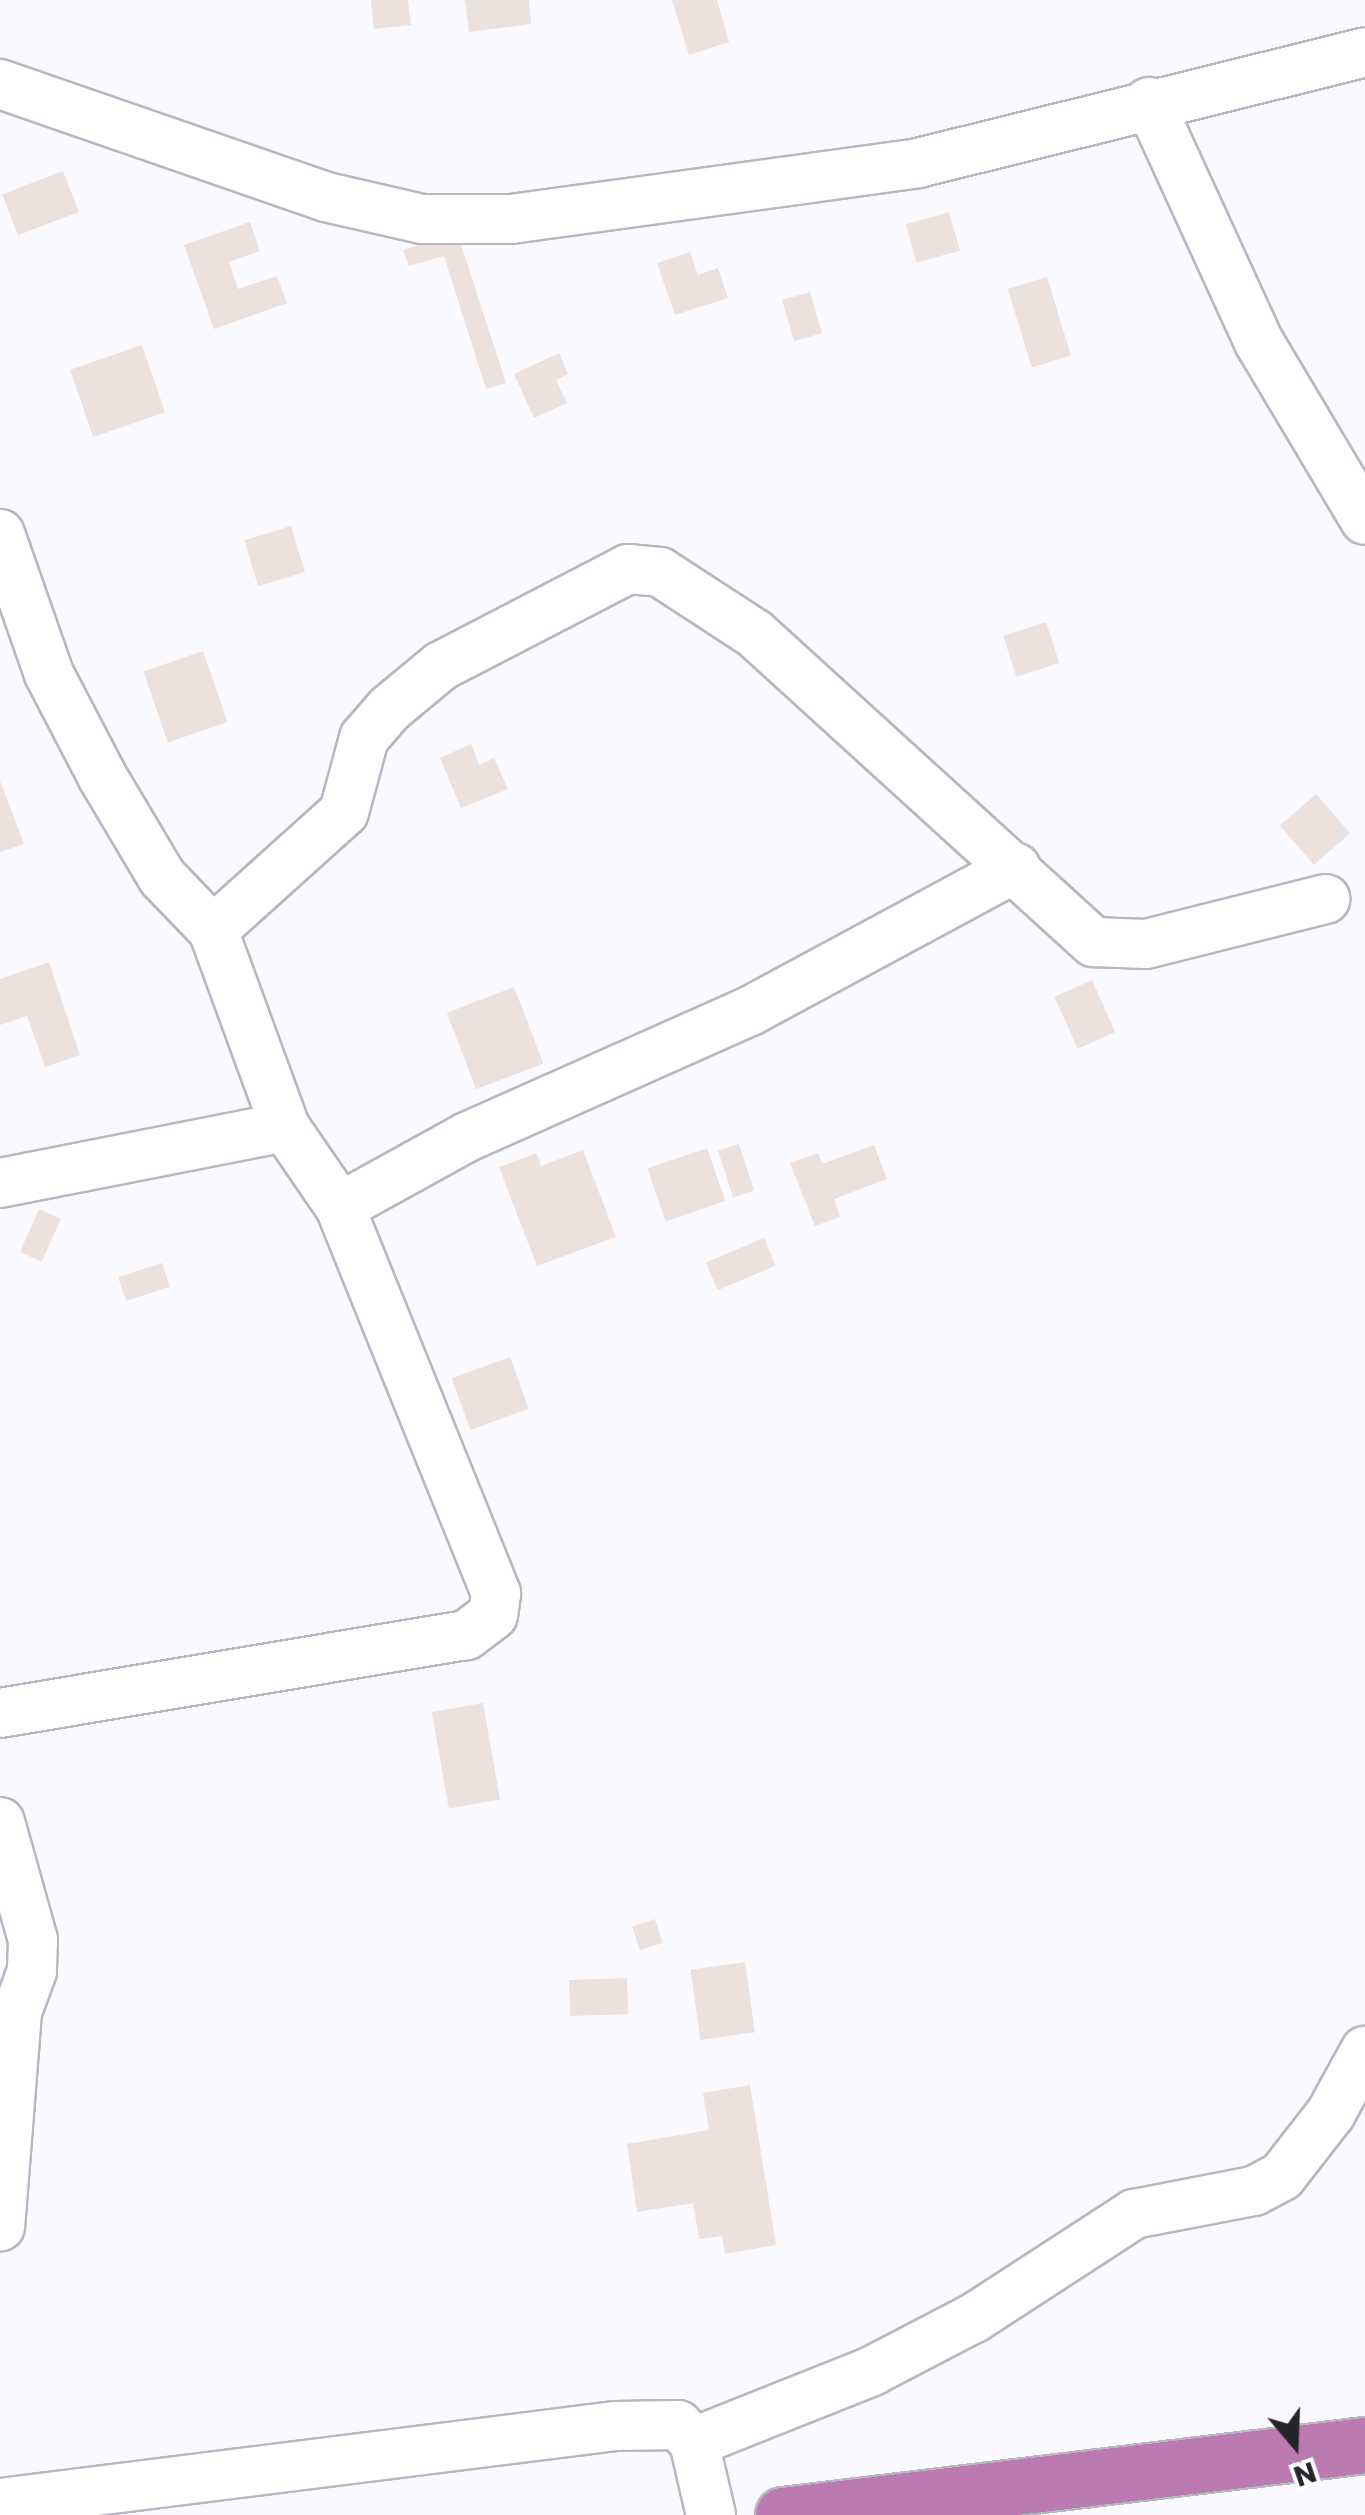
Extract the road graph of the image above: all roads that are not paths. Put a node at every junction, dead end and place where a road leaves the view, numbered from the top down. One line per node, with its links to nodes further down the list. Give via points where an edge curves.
1 (1365, 52): 3 (street)
2 (0, 84): 3 (street, via 326,198 422,219 511,218 710,197 918,163)
3 (1150, 102): 4 (street, via 1259,342)
4 (1365, 520)
5 (0, 534): 8 (street, via 49,674 102,776 162,877)
6 (1016, 868): 7 (street, via 1094,942 1120,948); 8 (street, via 755,634 660,572 628,569 441,666 389,709 364,738 344,812); 11 (street, via 734,1019 467,1137)
7 (1325, 899)
8 (212, 930): 9 (street)
9 (284, 1127): 10 (street); 11 (street)
10 (0, 1183)
11 (340, 1207): 12 (street, via 496,1594 493,1614 466,1635)
12 (0, 1713)
13 (0, 1822): 15 (street, via 33,1940 16,2012)
14 (1365, 2051): 16 (street, via 1282,2176 1254,2191 1134,2214 974,2318 872,2371)
15 (0, 2226)
16 (694, 2442): 18 (street, via 678,2425 616,2426); 19 (street)
17 (1365, 2446): 20 (highway)
18 (0, 2503)
19 (711, 2515)
20 (784, 2515)

